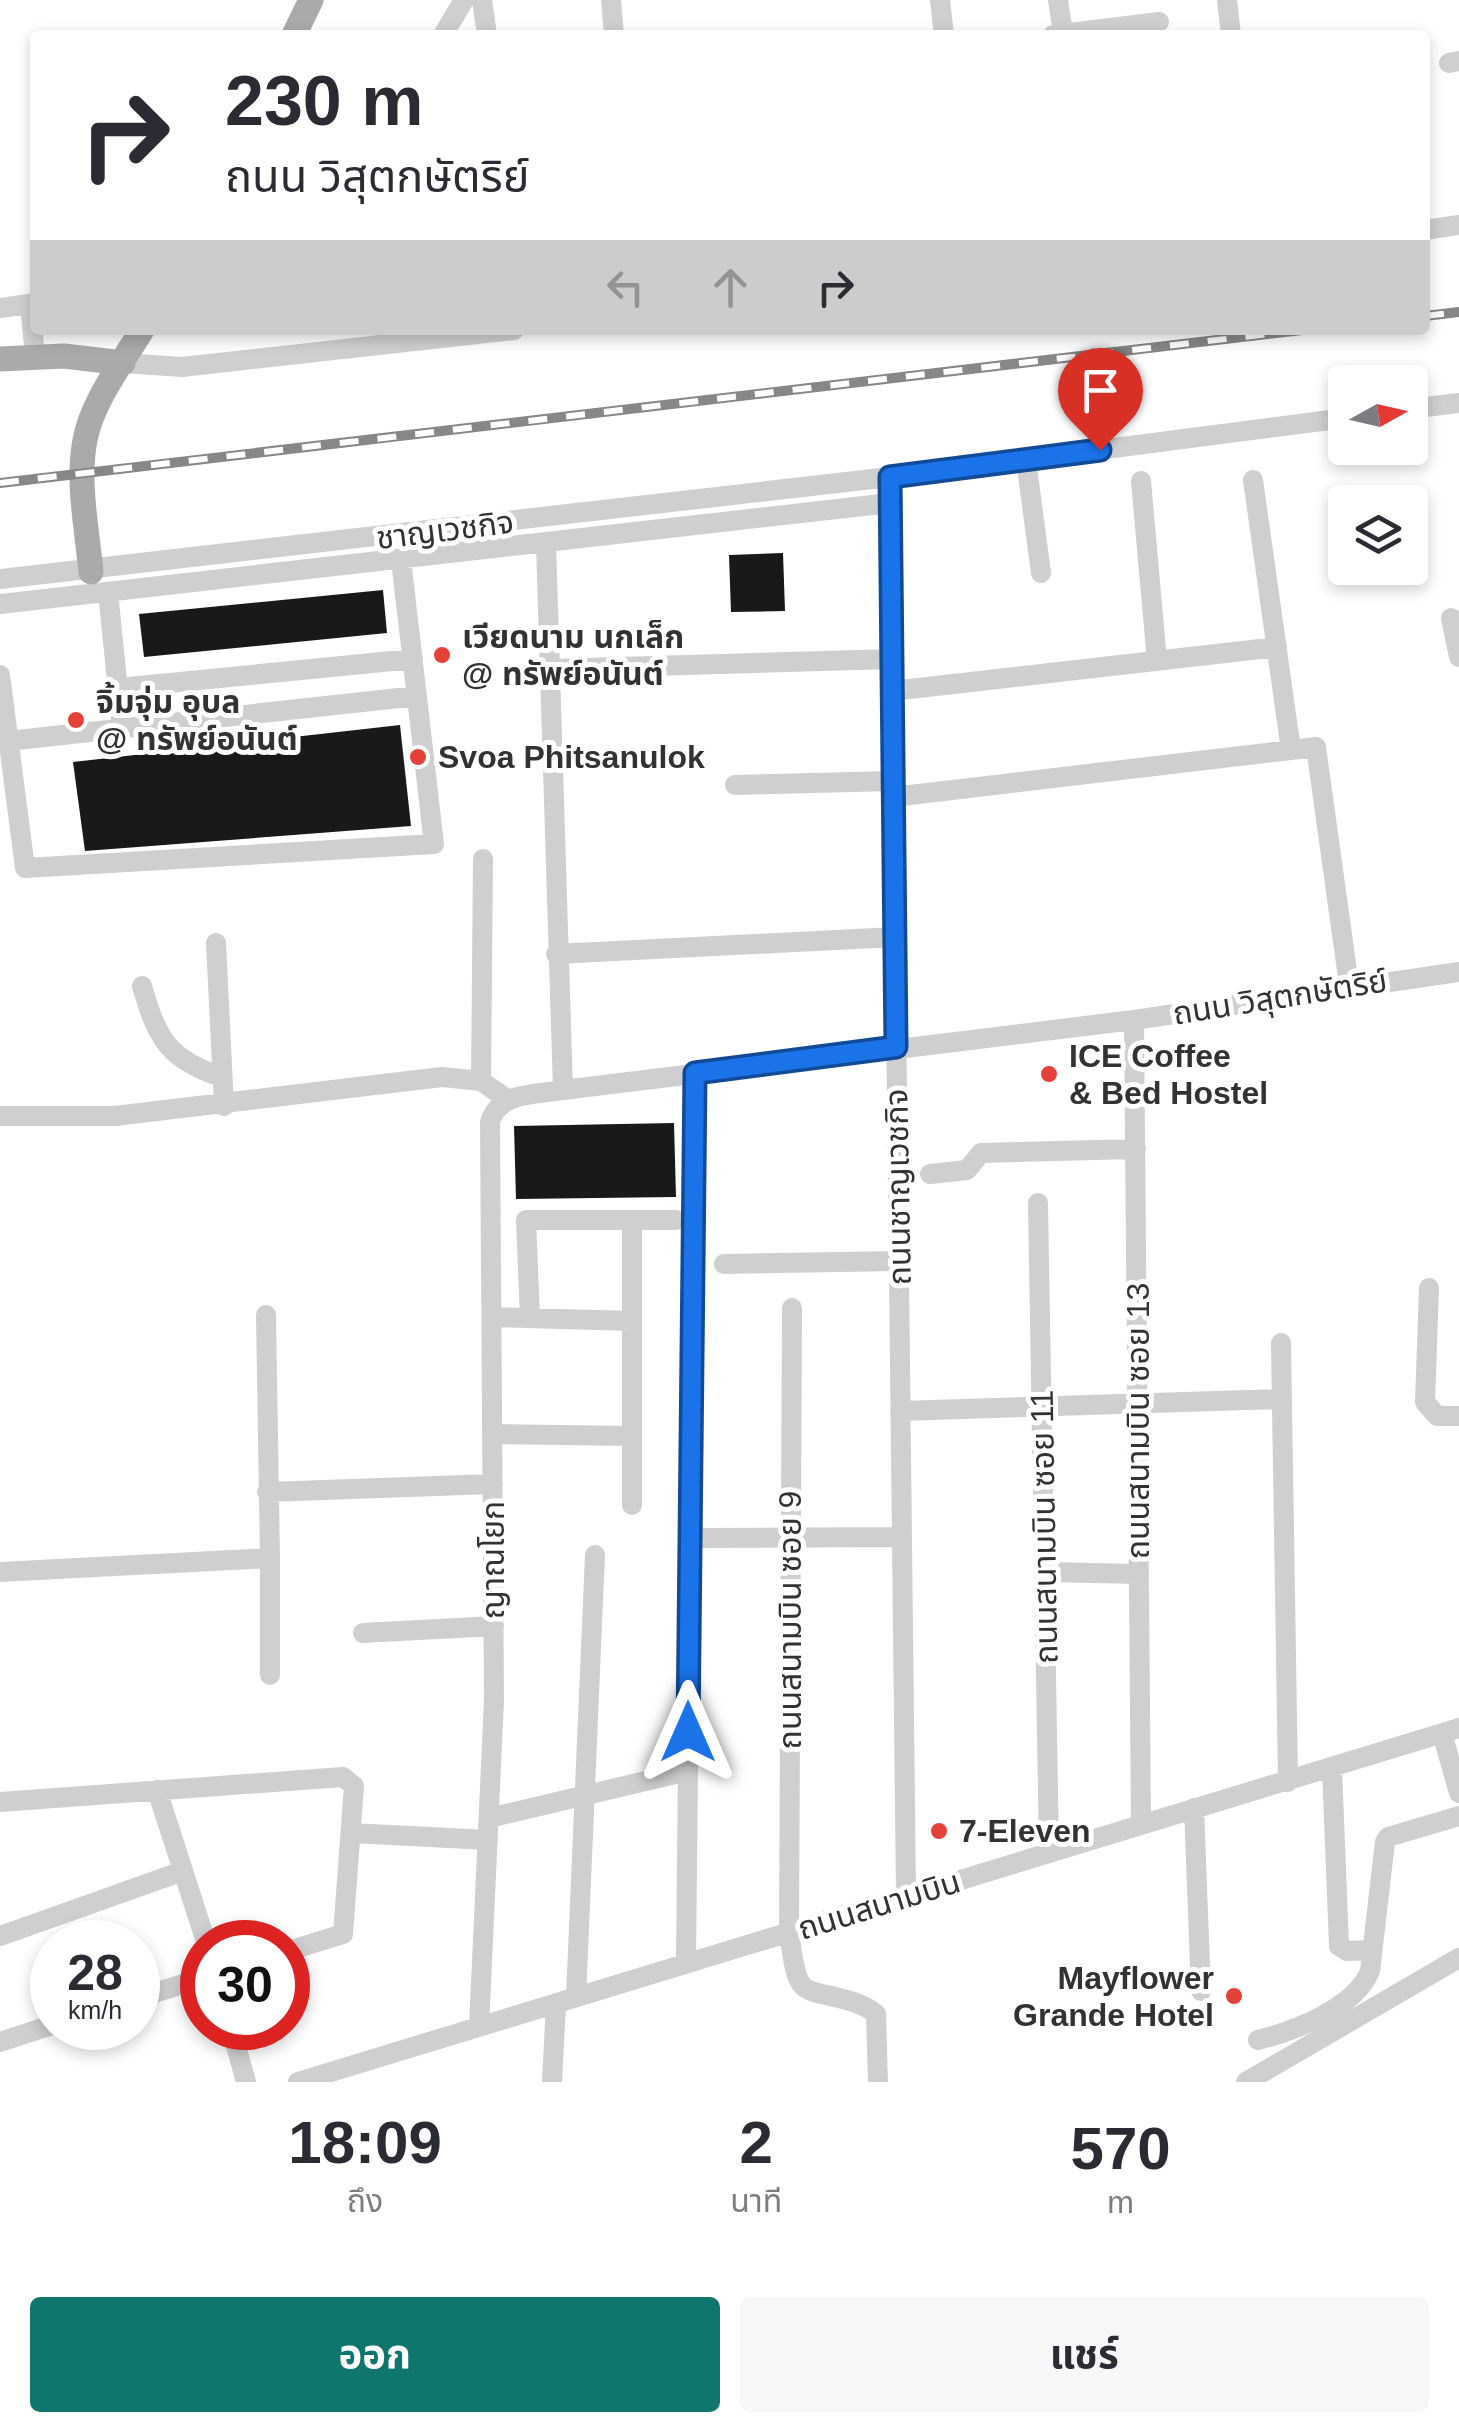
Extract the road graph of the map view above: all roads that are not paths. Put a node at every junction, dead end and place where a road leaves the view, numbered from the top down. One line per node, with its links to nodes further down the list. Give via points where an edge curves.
1 (311, 0): 10 (main road)
2 (464, 0): 11 (street)
3 (482, 0): 12 (street)
4 (611, 0): 13 (street)
5 (940, 0): 14 (street)
6 (1058, 0): 15 (street)
7 (1156, 0): 9 (street)
8 (1227, 0): 16 (street)
9 (1159, 29)
10 (296, 30)
11 (446, 30)
12 (485, 30)
13 (614, 30)
14 (943, 30)
15 (1058, 30)
16 (1230, 30)
17 (1459, 225): 18 (street)
18 (1430, 229)
19 (30, 304): 20 (street)
20 (0, 308)
21 (34, 335): 24 (street)
22 (139, 335): 26 (main road)
23 (468, 335): 26 (street, via 182,366)
24 (35, 356): 25 (main road); 26 (main road)
25 (0, 360)
26 (123, 362): 39 (main road, via 85,438 82,473)
27 (1459, 404): 28 (street)
28 (1428, 408)
29 (1328, 420): 30 (street, ชาญเวชกิจ)
30 (1026, 460): 31 (street, ชาญเวชกิจ); 37 (street)
31 (890, 477): 34 (street, ถนนชาญเวชกิจ); 39 (street, ชาญเวชกิจ)
32 (1253, 480): 42 (street)
33 (1141, 481): 46 (street)
34 (890, 503): 35 (street); 45 (street, ถนนชาญเวชกิจ)
35 (546, 544): 36 (street); 47 (street)
36 (400, 560): 39 (street); 44 (street)
37 (1041, 573)
38 (0, 579): 39 (street, ชาญเวชกิจ)
39 (98, 586): 40 (street); 49 (street)
40 (0, 604)
41 (1452, 618): 43 (street)
42 (1278, 648): 46 (street); 54 (street)
43 (1459, 657)
44 (413, 659): 49 (street); 51 (street)
45 (891, 659): 47 (street); 50 (street, ถนนชาญเวชกิจ)
46 (1157, 661): 50 (street)
47 (550, 669): 60 (street)
48 (0, 675): 53 (street)
49 (118, 688): 52 (street)
50 (892, 691): 56 (street, ถนนชาญเวชกิจ)
51 (418, 696): 52 (street); 53 (street, via 434,844 25,868)
52 (122, 730): 53 (street)
53 (8, 742)
54 (1290, 750): 56 (street); 62 (street, via 1316,748)
55 (735, 785): 56 (street)
56 (893, 789): 58 (street, ถนนชาญเวชกิจ)
57 (483, 858): 68 (street)
58 (895, 937): 60 (street); 65 (street, ถนนชาญเวชกิจ)
59 (216, 943): 67 (street)
60 (556, 954): 69 (street)
61 (1459, 972): 62 (street, ถนน วิสุตกษัตริย์)
62 (1349, 985): 64 (street, ถนน วิสุตกษัตริย์)
63 (142, 986): 67 (street, via 156,1032 188,1066)
64 (1134, 1020): 65 (street, ถนน วิสุตกษัตริย์); 73 (street, ถนนสนามบิน ซอย 13)
65 (896, 1047): 66 (street, ถนน วิสุตกษัตริย์); 78 (street, ถนนชาญเวชกิจ)
66 (695, 1073): 69 (street, ถนน วิสุตกษัตริย์); 98 (street)
67 (222, 1077): 71 (street)
68 (481, 1081): 70 (street); 71 (street, via 442,1077)
69 (563, 1090): 70 (street, ถนน วิสุตกษัตริย์)
70 (507, 1099): 83 (street, ญาณโยก, via 490,1122)
71 (224, 1106): 72 (street, via 80,1118)
72 (0, 1116)
73 (1136, 1148): 74 (street, via 980,1152 968,1170); 88 (street, ถนนสนามบิน ซอย 13)
74 (930, 1174)
75 (1038, 1203): 89 (street, ถนนสนามบิน ซอย 11)
76 (676, 1220): 77 (street)
77 (632, 1221): 84 (street, via 526,1220); 85 (street)
78 (899, 1262): 79 (street); 90 (street, ถนนชาญเวชกิจ)
79 (724, 1264)
80 (1428, 1288): 91 (street, via 1425,1402 1437,1416)
81 (792, 1308): 99 (street, ถนนสนามบิน ซอย 9)
82 (266, 1314): 95 (street)
83 (492, 1317): 84 (street); 92 (street, ญาณโยก)
84 (530, 1318): 85 (street)
85 (632, 1322): 93 (street)
86 (1282, 1342): 87 (street)
87 (1282, 1399): 88 (street); 111 (street)
88 (1138, 1404): 89 (street); 104 (street, ถนนสนามบิน ซอย 13)
89 (1042, 1407): 90 (street); 103 (street, ถนนสนามบิน ซอย 11)
90 (900, 1411): 97 (street, ถนนชาญเวชกิจ)
91 (1459, 1416)
92 (492, 1434): 93 (street); 94 (street, ญาณโยก)
93 (632, 1436): 96 (street)
94 (492, 1484): 95 (street); 105 (street, ญาณโยก)
95 (267, 1492): 101 (street)
96 (632, 1505)
97 (902, 1537): 99 (street); 124 (street, ถนนชาญเวชกิจ)
98 (690, 1538): 99 (street); 110 (street)
99 (790, 1538): 126 (street, ถนนสนามบิน ซอย 9)
100 (595, 1556): 114 (street)
101 (270, 1558): 102 (street); 107 (street)
102 (0, 1572)
103 (1044, 1572): 104 (street); 122 (street, ถนนสนามบิน ซอย 11)
104 (1139, 1574): 119 (street, ถนนสนามบิน ซอย 13)
105 (494, 1626): 106 (street); 118 (street, ญาณโยก)
106 (363, 1633)
107 (270, 1675)
108 (1451, 1731): 109 (street, ถนนสนามบิน); 113 (street)
109 (1332, 1768): 111 (street, ถนนสนามบิน); 129 (street, via 1339,1946)
110 (688, 1771): 114 (street); 131 (street)
111 (1288, 1782): 116 (street, ถนนสนามบิน)
112 (157, 1790): 115 (street); 120 (street, via 343,1777 354,1786); 123 (street)
113 (1459, 1793)
114 (585, 1795): 118 (street); 133 (street)
115 (0, 1802)
116 (1194, 1808): 119 (street, ถนนสนามบิน); 132 (street)
117 (1459, 1816): 129 (street, via 1388,1836)
118 (489, 1818): 121 (street, ญาณโยก)
119 (1141, 1823): 122 (street, ถนนสนามบิน)
120 (351, 1833): 121 (street); 128 (street, via 344,1934)
121 (488, 1840): 134 (street, ญาณโยก)
122 (1049, 1851): 124 (street, ถนนสนามบิน)
123 (183, 1871): 125 (street); 127 (street)
124 (906, 1896): 126 (street, ถนนสนามบิน)
125 (199, 1920)
126 (789, 1933): 131 (street, ถนนสนามบิน); 142 (street, ถนนสนามบิน ซอย 9, via 806,1990 854,2000 876,2014)
127 (0, 1936)
128 (310, 1945)
129 (1369, 1950): 136 (street, via 1370,1971 1358,1991 1291,2032)
130 (1459, 1958): 143 (street)
131 (686, 1963): 133 (street, ถนนสนามบิน)
132 (1201, 1991)
133 (566, 2000): 134 (street, ถนนสนามบิน); 141 (street)
134 (479, 2027): 140 (street, ถนนสนามบิน)
135 (30, 2032): 137 (street)
136 (1258, 2040)
137 (0, 2042)
138 (237, 2050): 139 (street)
139 (246, 2082)
140 (298, 2082)
141 (552, 2082)
142 (878, 2082)
143 (1246, 2082)

